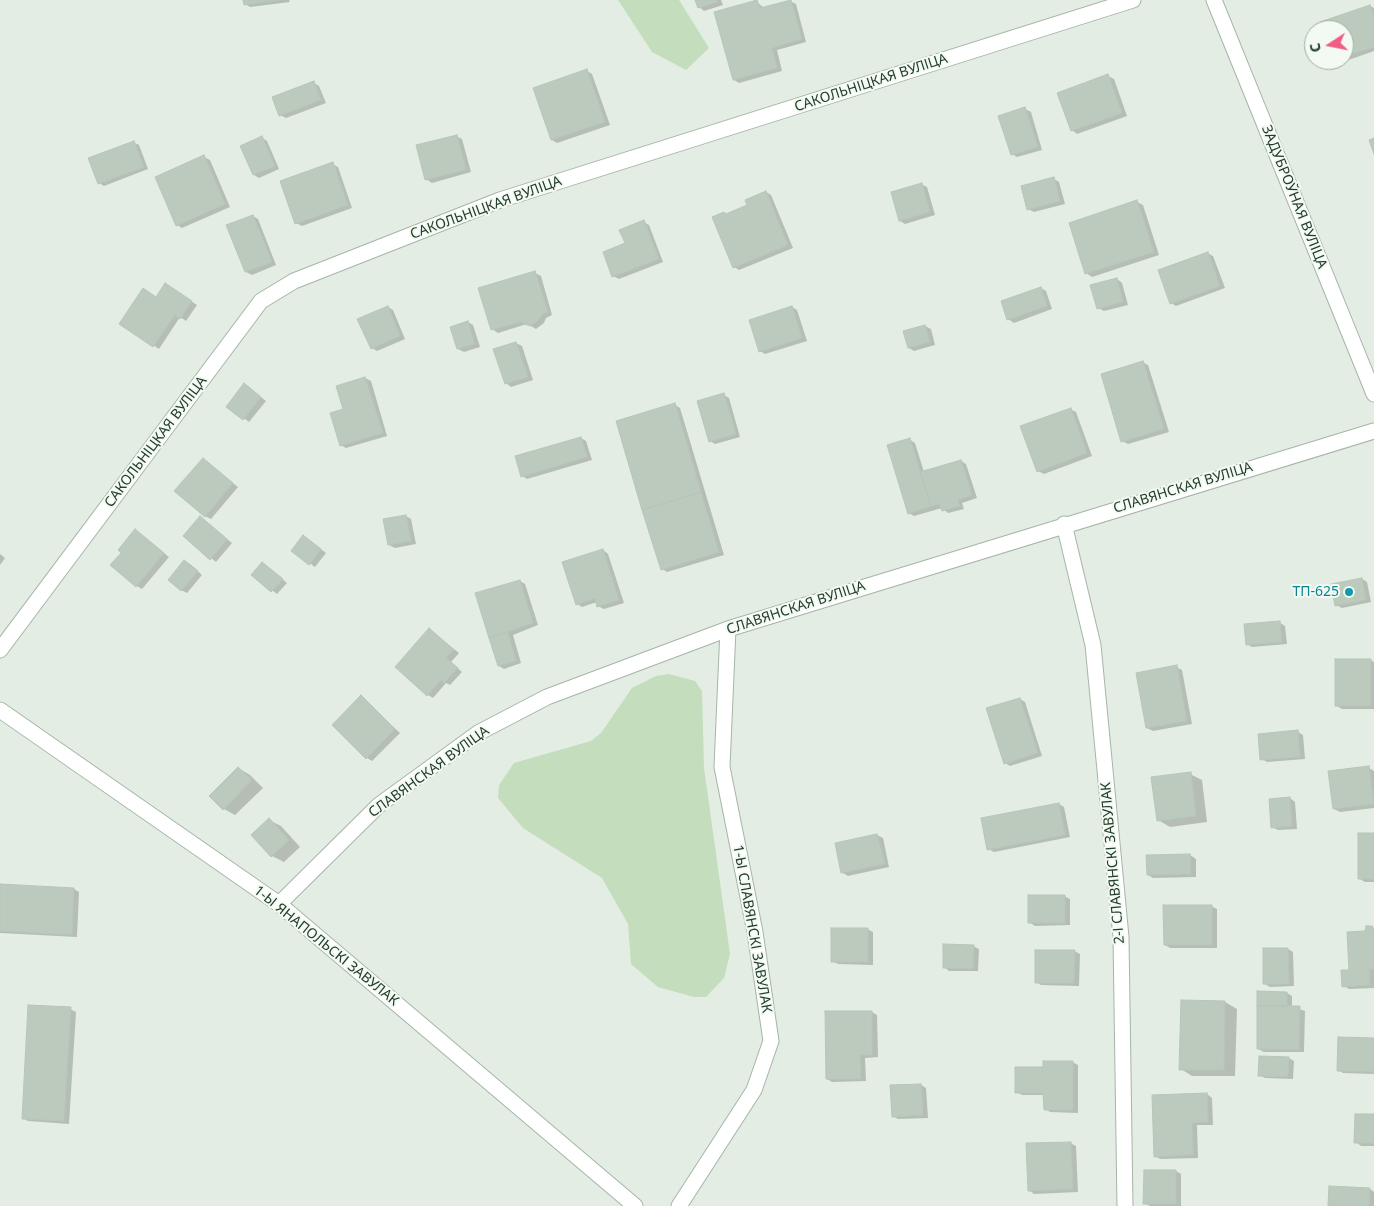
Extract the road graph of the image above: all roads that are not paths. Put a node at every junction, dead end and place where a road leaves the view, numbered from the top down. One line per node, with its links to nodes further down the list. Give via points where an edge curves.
1 (1133, 0): 7 (street, САКОЛЬНІЦКАЯ ВУЛІЦА, via 500,200 294,281 261,301)
2 (1214, 0): 3 (street, ЗАДУБРОЎНАЯ ВУЛІЦА)
3 (1374, 394)
4 (1374, 431): 5 (street, СЛАВЯНСКАЯ ВУЛІЦА)
5 (1064, 524): 6 (street, СЛАВЯНСКАЯ ВУЛІЦА); 12 (street, 2-І СЛАВЯНСКІ ЗАВУЛАК, via 1093,646 1121,937)
6 (728, 629): 9 (street, СЛАВЯНСКАЯ ВУЛІЦА, via 547,697 478,733 378,805); 11 (street, 1-Ы СЛАВЯНСКІ ЗАВУЛАК, via 722,767 755,932 771,1041 754,1090)
7 (0, 650)
8 (0, 710): 9 (street, 1-Ы ЯНАПОЛЬСКІ ЗАВУЛАК)
9 (279, 904): 10 (street, 1-Ы ЯНАПОЛЬСКІ ЗАВУЛАК)
10 (635, 1206)
11 (679, 1206)
12 (1125, 1206)

